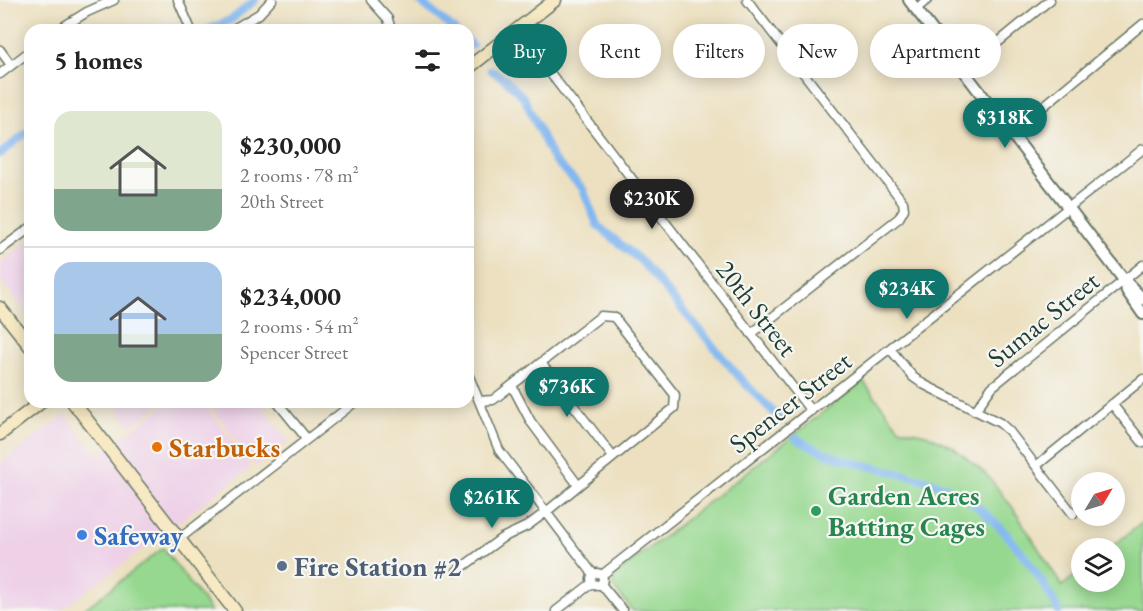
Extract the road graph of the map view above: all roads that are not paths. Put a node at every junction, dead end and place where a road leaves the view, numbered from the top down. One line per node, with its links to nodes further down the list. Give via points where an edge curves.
1 (114, 0): 10 (street)
2 (178, 0): 11 (street)
3 (272, 0): 12 (street)
4 (371, 0): 13 (street)
5 (555, 0): 14 (main road)
6 (747, 0): 36 (street, via 903,202 903,214)
7 (927, 0): 9 (street)
8 (1050, 0): 17 (street)
9 (912, 5): 15 (street)
10 (68, 24)
11 (188, 24)
12 (242, 24)
13 (389, 24)
14 (525, 24)
15 (927, 24)
16 (1143, 24): 26 (street)
17 (1001, 40)
18 (492, 49): 21 (main road)
19 (0, 51): 22 (street)
20 (24, 55): 22 (street)
21 (474, 63)
22 (11, 65): 23 (street)
23 (0, 74)
24 (554, 78): 36 (street, 20th Street)
25 (969, 78): 26 (street)
26 (1011, 132): 28 (street)
27 (1143, 149): 28 (street, Spencer Street)
28 (1069, 209): 32 (street); 38 (street, Spencer Street)
29 (24, 232): 30 (street)
30 (0, 250)
31 (1143, 265): 32 (street, Sumac Street)
32 (1124, 280): 33 (street); 35 (street); 50 (street, Sumac Street, via 992,387)
33 (1143, 299)
34 (0, 308): 37 (main road)
35 (1143, 314)
36 (751, 334): 49 (street, 20th Street)
37 (24, 338)
38 (891, 350): 49 (street, Spencer Street); 50 (street, via 913,377)
39 (542, 363): 41 (street); 54 (street); 54 (street, via 601,316 614,317 675,395 674,408)
40 (1143, 379): 44 (street)
41 (512, 386): 43 (street, via 494,400); 56 (street, via 531,422)
42 (474, 389): 43 (street)
43 (479, 401): 58 (street, via 499,450)
44 (1112, 404): 53 (street); 55 (street)
45 (33, 408): 51 (main road)
46 (78, 408): 59 (main road)
47 (283, 408): 52 (street)
48 (347, 408): 52 (street)
49 (811, 411): 61 (street, Spencer Street)
50 (975, 411): 55 (street, via 1009,431)
51 (0, 434)
52 (307, 439): 59 (street)
53 (1143, 442)
54 (614, 457): 56 (street)
55 (1036, 466): 57 (street)
56 (578, 485): 58 (street)
57 (1071, 511)
58 (546, 512): 60 (street, via 502,538); 61 (street)
59 (179, 538): 62 (main road)
60 (458, 572)
61 (597, 579): 63 (street, Spencer Street); 64 (street)
62 (235, 611)
63 (556, 611)
64 (622, 611)

